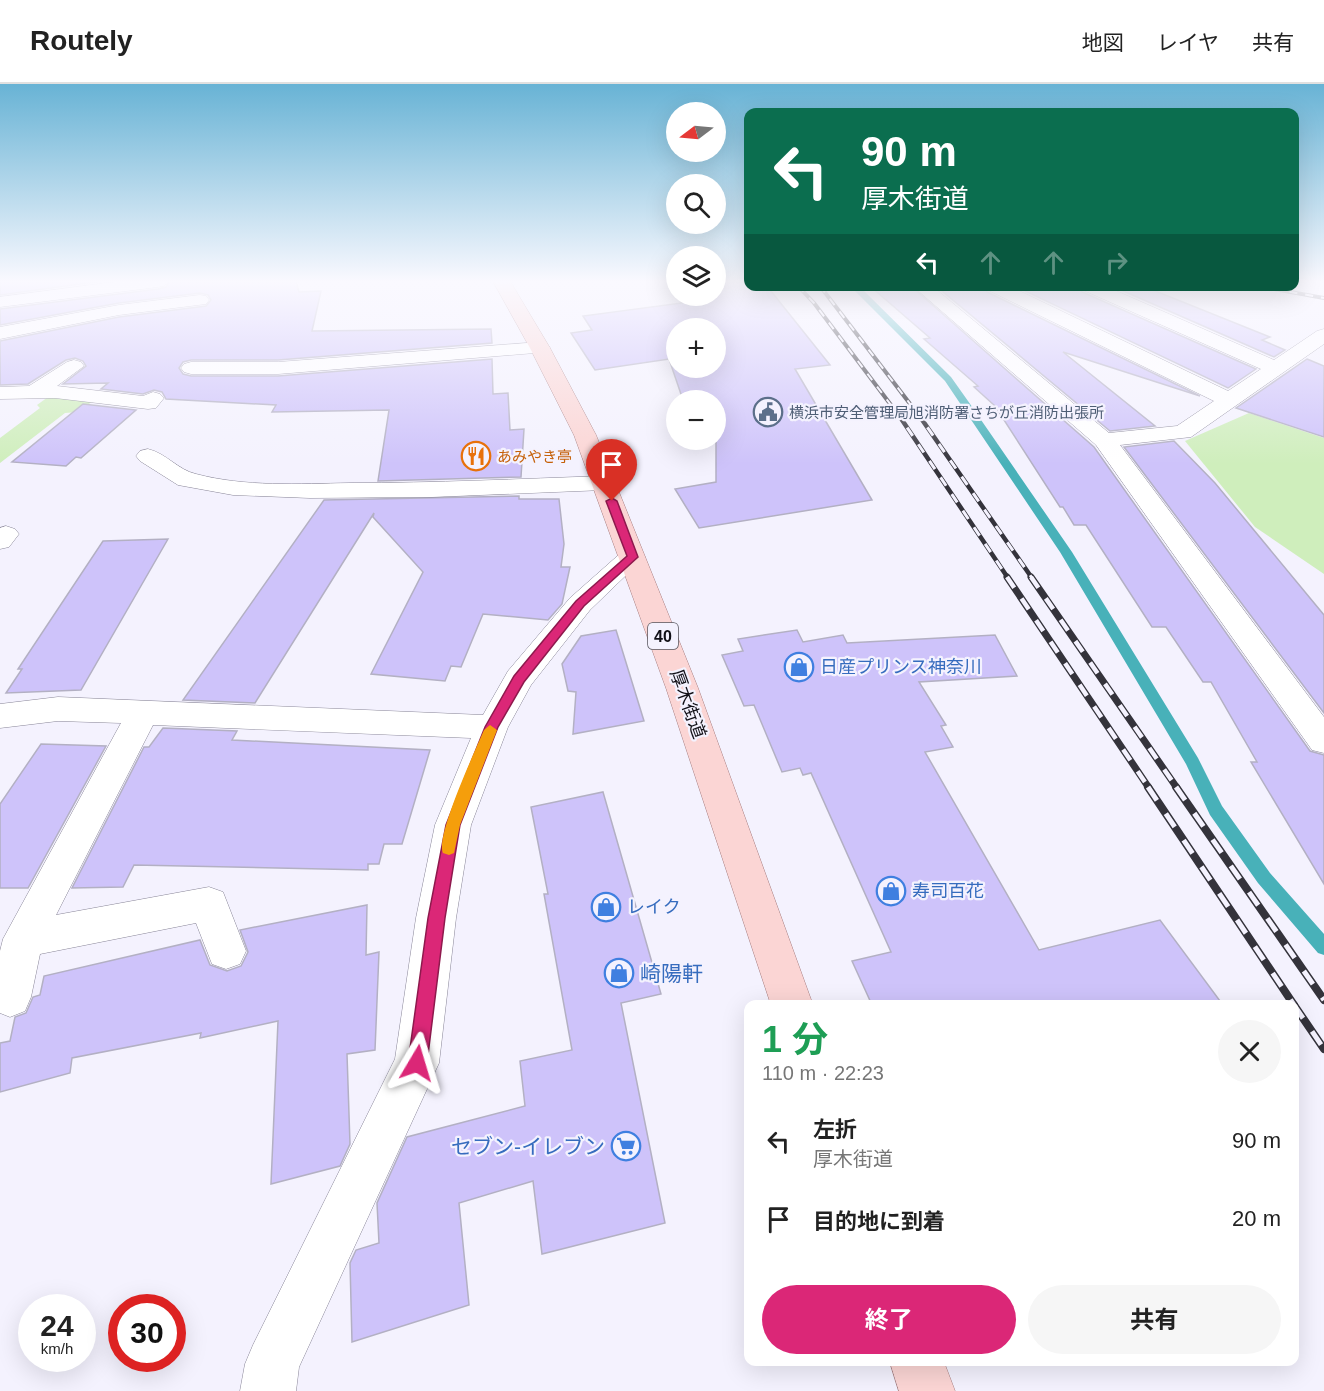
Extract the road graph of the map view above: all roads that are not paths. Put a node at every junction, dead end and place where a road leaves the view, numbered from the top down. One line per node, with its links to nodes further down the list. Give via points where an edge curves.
1 (537, 342): 6 (main road, 厚木街道 / 40)
2 (988, 342): 14 (street)
3 (1109, 342): 13 (street)
4 (1216, 342): 9 (street)
5 (1314, 342): 9 (street)
6 (540, 348): 7 (street, via 184,374); 16 (main road, 厚木街道 / 40, via 585,435)
7 (211, 352)
8 (74, 366): 10 (street)
9 (1275, 368): 13 (street)
10 (34, 392): 11 (street); 12 (street, via 148,403)
11 (0, 393)
12 (153, 398)
13 (1229, 400): 14 (street, via 1183,432)
14 (1104, 440): 21 (street)
15 (148, 456): 16 (street, via 186,480 233,488 432,490)
16 (604, 483): 17 (main road, 厚木街道 / 40)
17 (633, 557): 20 (street, via 580,604 519,679); 25 (main road, 厚木街道 / 40)
18 (142, 714): 19 (street, via 58,709); 20 (street); 22 (street)
19 (4, 721)
20 (492, 727): 27 (street, via 453,825 417,1063 272,1364)
21 (1324, 741)
22 (23, 939): 23 (street, via 209,904); 24 (street)
23 (226, 951)
24 (10, 997)
25 (790, 1000)
26 (918, 1366): 28 (main road)
27 (268, 1391)
28 (927, 1391)

